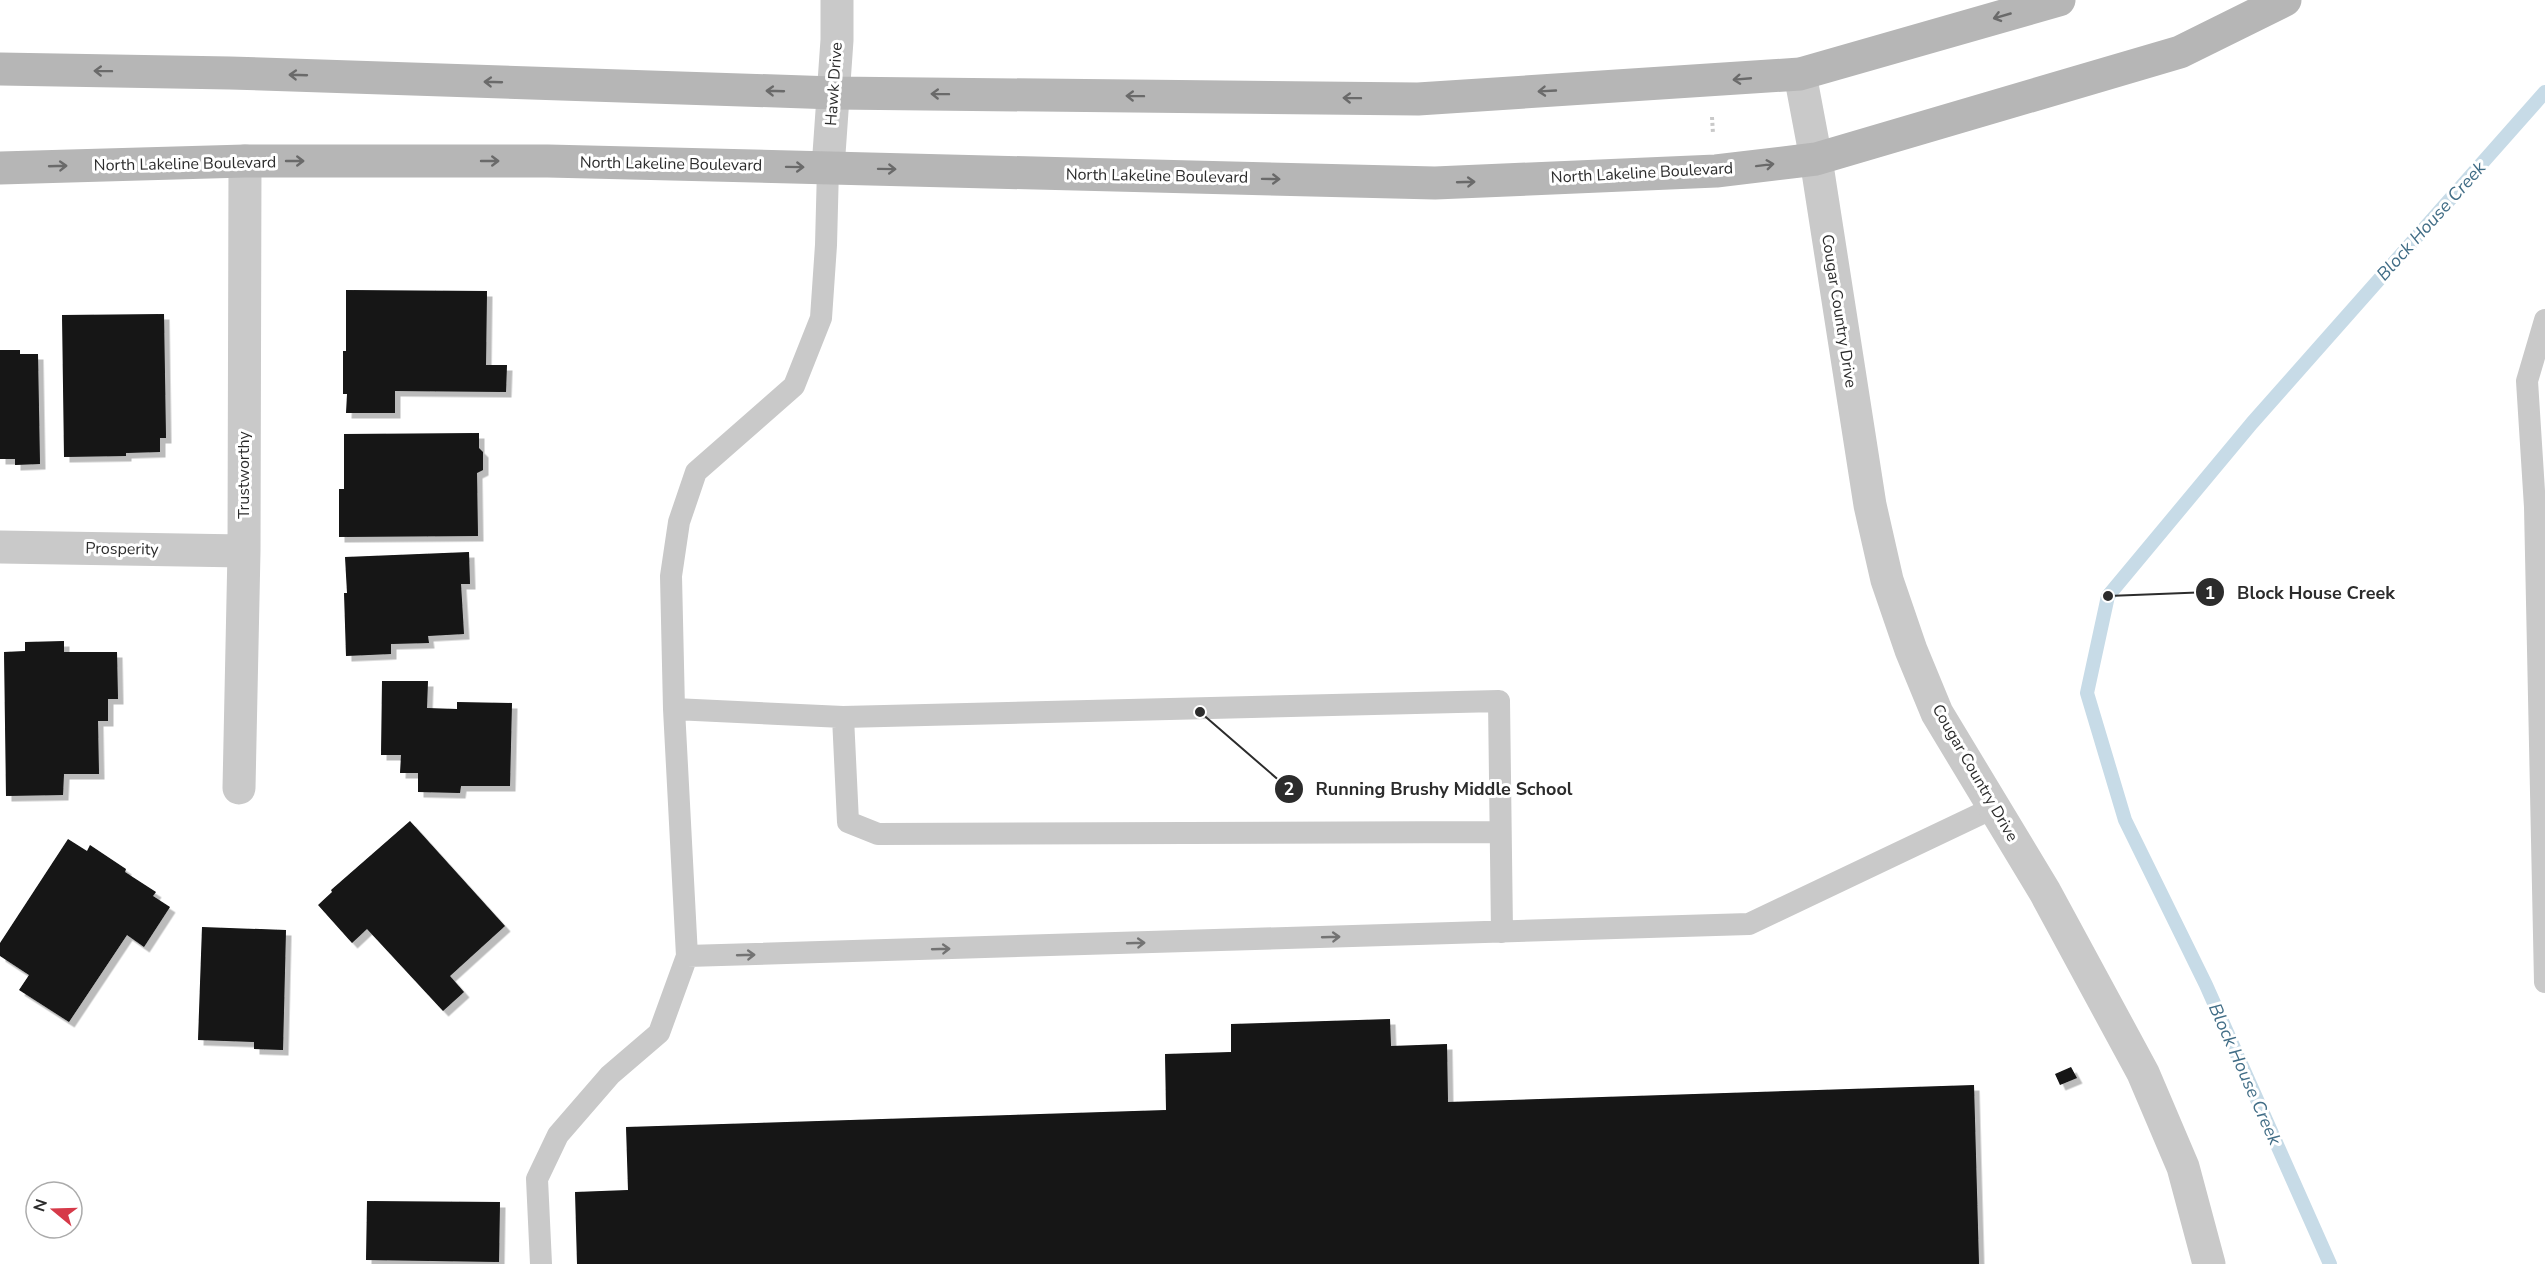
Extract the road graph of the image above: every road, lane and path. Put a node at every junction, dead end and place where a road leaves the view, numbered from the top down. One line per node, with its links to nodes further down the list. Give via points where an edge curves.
1 (837, 0): 6 (street, Hawk Drive)
2 (2059, 0): 5 (main road, one-way to 5)
3 (2285, 0): 9 (main road, North Lakeline Boulevard, via 2180,52)
4 (0, 69): 6 (main road, one-way to 4)
5 (1800, 74): 6 (main road, one-way to 6, via 1418,99); 9 (street, Cougar Country Drive)
6 (834, 93): 12 (street, Hawk Drive)
7 (1711, 108): 8 (path)
8 (1714, 140)
9 (1816, 159): 12 (main road, North Lakeline Boulevard, one-way to 9, via 1435,183 1716,171); 20 (street, Cougar Country Drive, via 1870,505 1887,580 1937,713)
10 (245, 162): 11 (main road, North Lakeline Boulevard, one-way to 10); 12 (main road, North Lakeline Boulevard, one-way to 12, via 548,161); 16 (street, Trustworthy)
11 (0, 168)
12 (828, 168): 17 (lane, via 821,318 794,386 696,472 679,522 671,576)
13 (2545, 320): 14 (lane, via 2527,381)
14 (2540, 507): 24 (lane)
15 (0, 547): 16 (street, Prosperity)
16 (244, 551): 19 (street, Trustworthy)
17 (674, 709): 18 (lane); 23 (lane)
18 (843, 717): 21 (lane, via 848,822 878,834); 21 (lane, via 1499,701)
19 (239, 788)
20 (1993, 808): 22 (lane, via 1749,924); 26 (street, Cougar Country Drive, via 2045,892 2143,1073 2183,1167)
21 (1500, 832): 22 (lane)
22 (1502, 932): 23 (lane, one-way to 22)
23 (687, 956): 25 (lane, via 659,1033 610,1075 558,1135 537,1179)
24 (2545, 982)
25 (541, 1264)
26 (2209, 1264)

